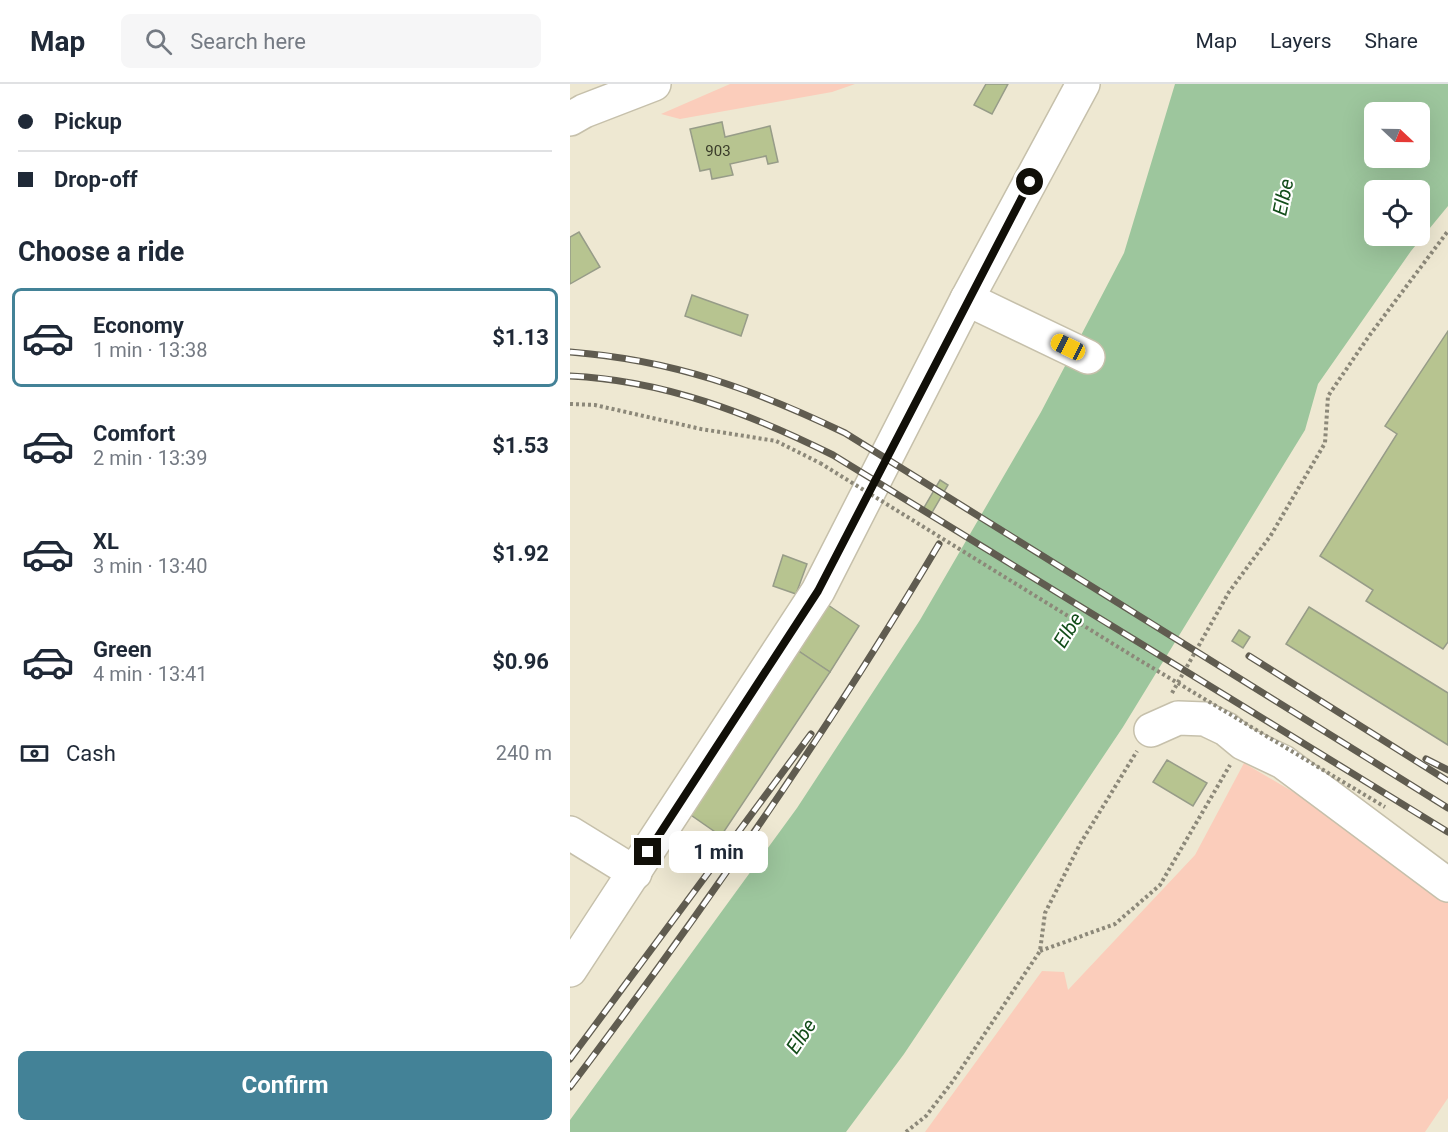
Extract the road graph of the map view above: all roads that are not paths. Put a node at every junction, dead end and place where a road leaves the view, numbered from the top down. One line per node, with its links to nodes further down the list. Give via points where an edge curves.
1 (654, 84): 3 (street)
2 (1083, 84): 4 (street)
3 (570, 119)
4 (967, 299): 5 (street); 8 (street, via 818,591)
5 (1088, 357)
6 (1151, 729): 9 (street, via 1178,718 1205,719 1226,729 1243,743 1283,762)
7 (570, 833): 8 (street)
8 (635, 873): 10 (street)
9 (1448, 885)
10 (570, 970)

